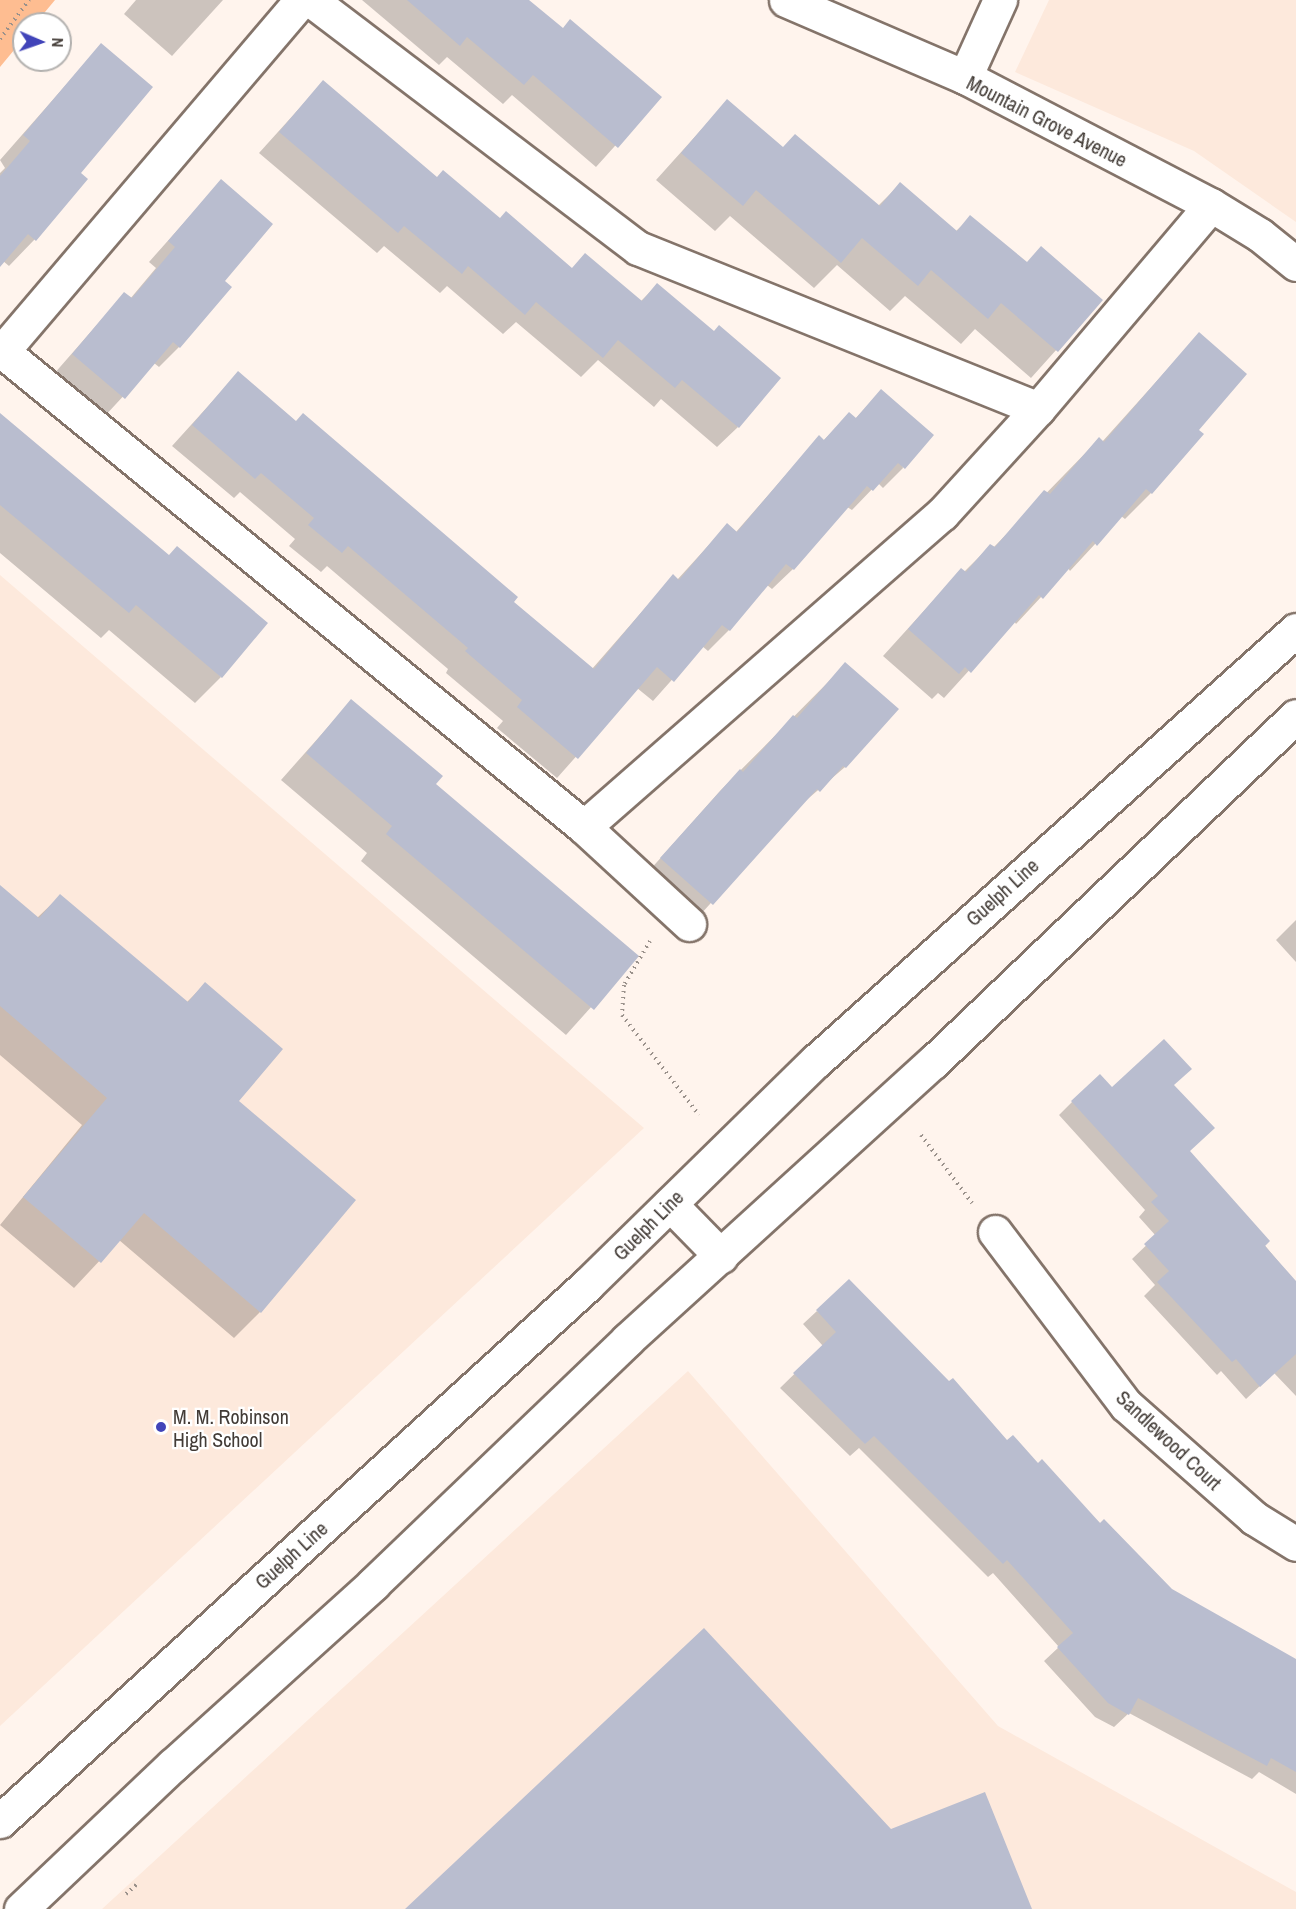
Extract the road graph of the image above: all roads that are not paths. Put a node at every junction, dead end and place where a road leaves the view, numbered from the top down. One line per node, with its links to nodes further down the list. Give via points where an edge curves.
1 (302, 0): 8 (main road)
2 (311, 0): 9 (main road, via 638,248)
3 (786, 0): 5 (main road, Mountain Grove Avenue)
4 (1000, 0): 5 (main road)
5 (965, 77): 6 (main road, Mountain Grove Avenue)
6 (1210, 205): 7 (main road, Mountain Grove Avenue, via 1260,235); 9 (main road)
7 (1296, 264)
8 (1, 352): 12 (main road)
9 (1038, 409): 12 (main road, via 942,514)
10 (1296, 630): 14 (main road, Guelph Line, via 816,1061)
11 (1296, 716): 16 (main road, via 933,1062)
12 (584, 827): 13 (main road)
13 (679, 915)
14 (670, 1203): 16 (main road); 18 (main road, Guelph Line, via 578,1293)
15 (995, 1232): 17 (main road, Sandlewood Court, via 1126,1405 1254,1518)
16 (721, 1256): 19 (main road)
17 (1296, 1544)
18 (0, 1821)
19 (21, 1909)

